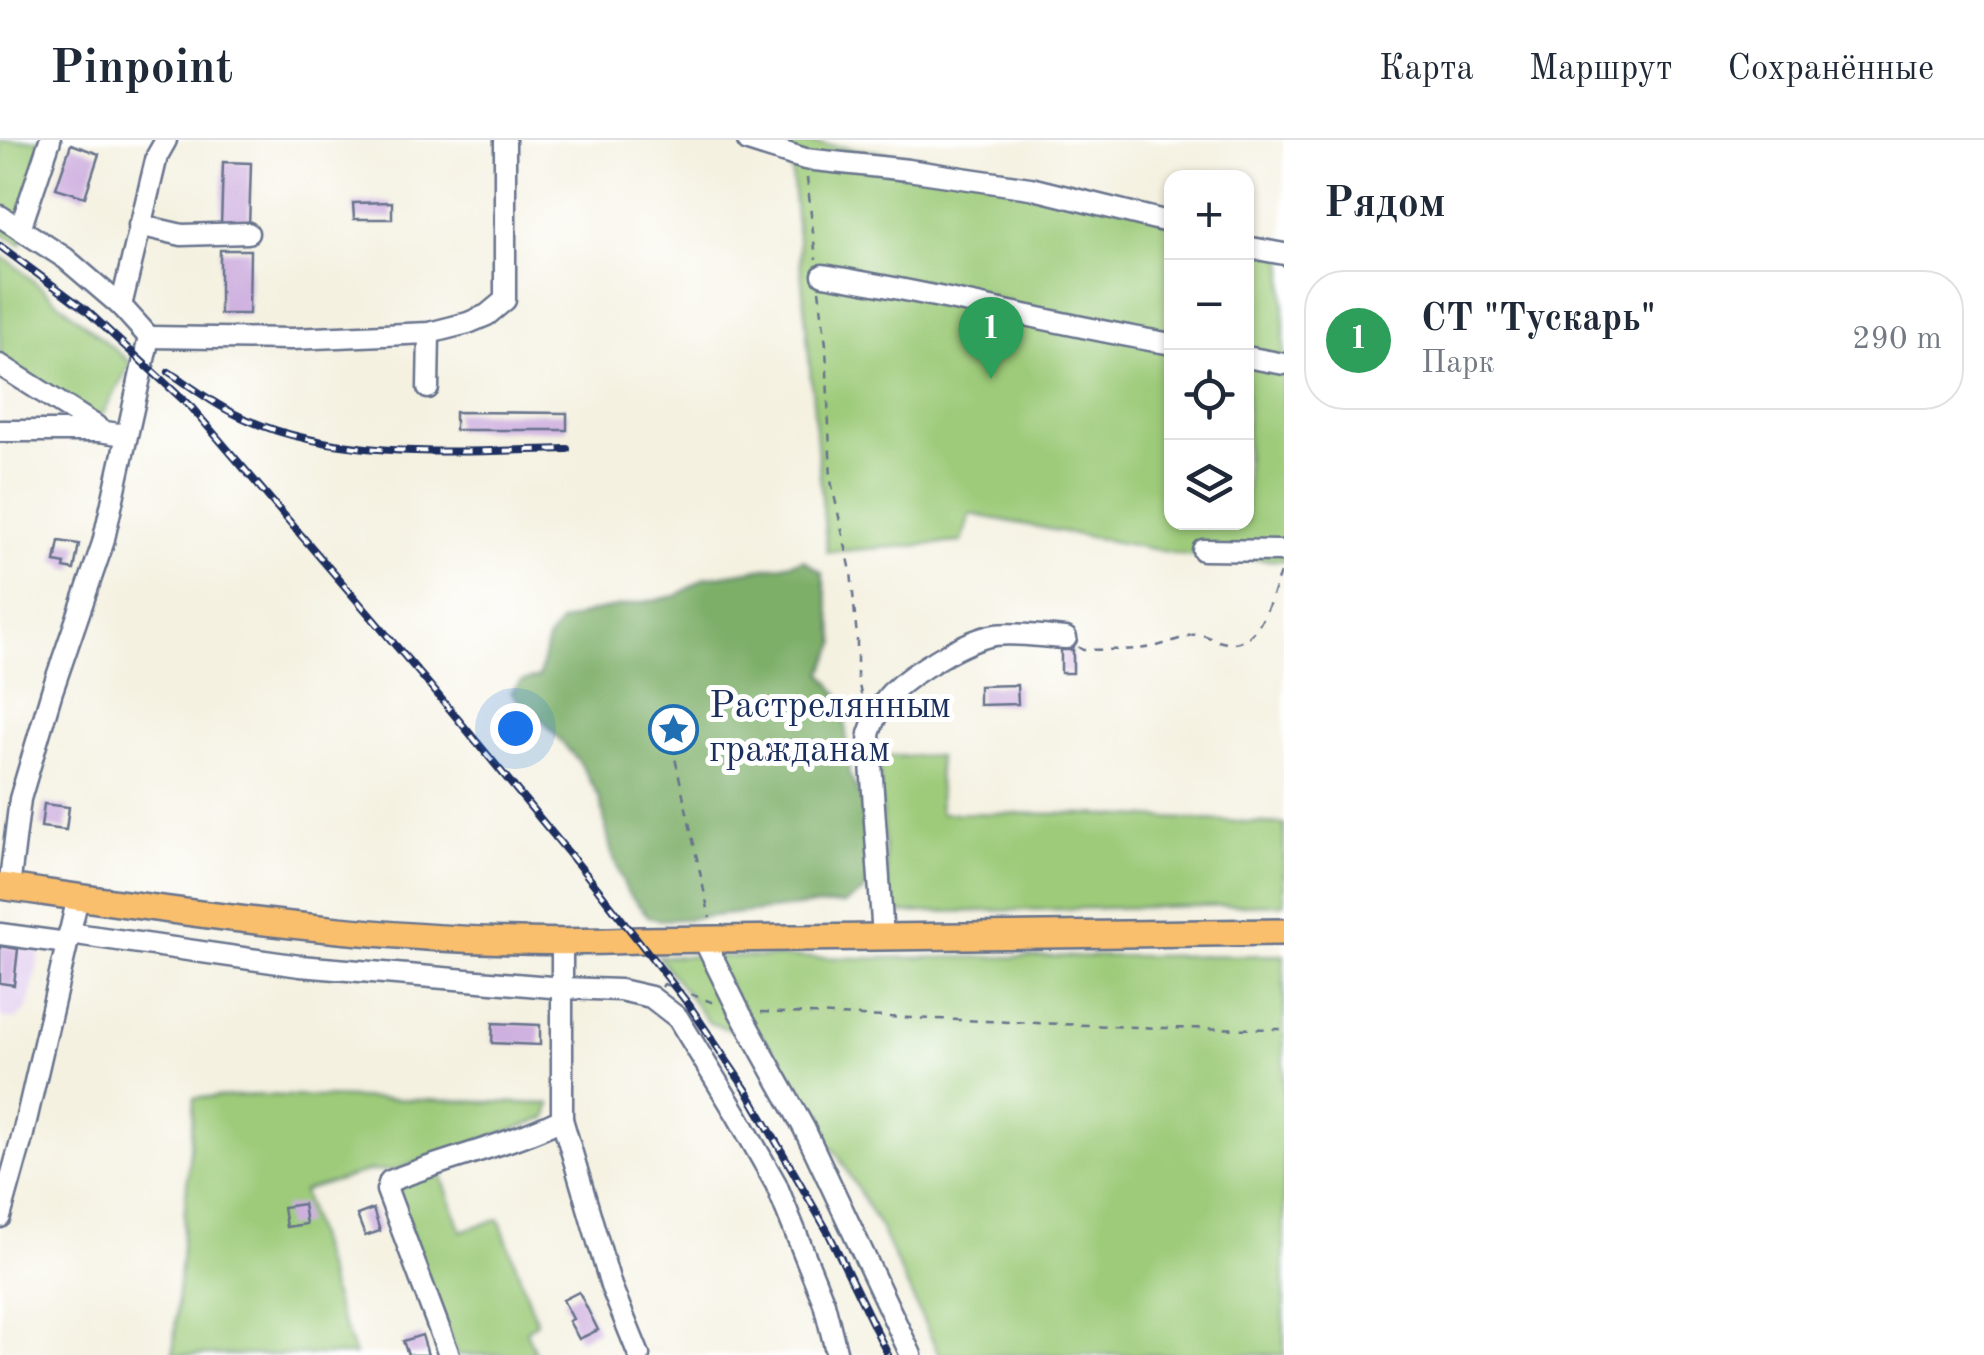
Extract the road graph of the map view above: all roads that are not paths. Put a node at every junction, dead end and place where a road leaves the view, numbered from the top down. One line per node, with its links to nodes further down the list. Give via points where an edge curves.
1 (50, 140): 8 (street)
2 (166, 140): 7 (street)
3 (505, 140): 14 (street, via 504,300 487,316)
4 (748, 141): 6 (street, via 804,159 1030,188)
5 (0, 216): 8 (street)
6 (1164, 221)
7 (139, 225): 9 (street, via 182,235); 13 (street)
8 (20, 229): 13 (street)
9 (248, 234)
10 (1254, 248): 11 (street)
11 (1284, 254)
12 (823, 275): 16 (street)
13 (120, 306): 15 (street)
14 (429, 332): 15 (street); 20 (street)
15 (148, 337): 23 (street)
16 (1164, 343)
17 (1254, 358): 18 (street)
18 (1284, 364)
19 (0, 365): 22 (street)
20 (428, 388)
21 (0, 431): 22 (street)
22 (99, 431): 23 (street)
23 (125, 435): 27 (street, via 103,543 20,799)
24 (1204, 550): 25 (street)
25 (1284, 551)
26 (1066, 638): 31 (street, via 996,634 948,654 892,692 878,710 868,734)
27 (5, 887): 28 (main road)
28 (78, 897): 32 (street); 34 (main road, via 294,925)
29 (1284, 932): 31 (main road)
30 (0, 934): 32 (street)
31 (882, 937): 33 (main road)
32 (68, 938): 35 (street); 37 (street)
33 (709, 940): 34 (main road); 41 (street)
34 (562, 944): 35 (street)
35 (563, 988): 36 (street); 40 (street, via 651,997 678,1018 776,1184 824,1303)
36 (562, 1119): 38 (street, via 390,1181 387,1190); 39 (street, via 611,1286)
37 (0, 1217)
38 (450, 1355)
39 (639, 1355)
40 (837, 1355)
41 (911, 1355)

